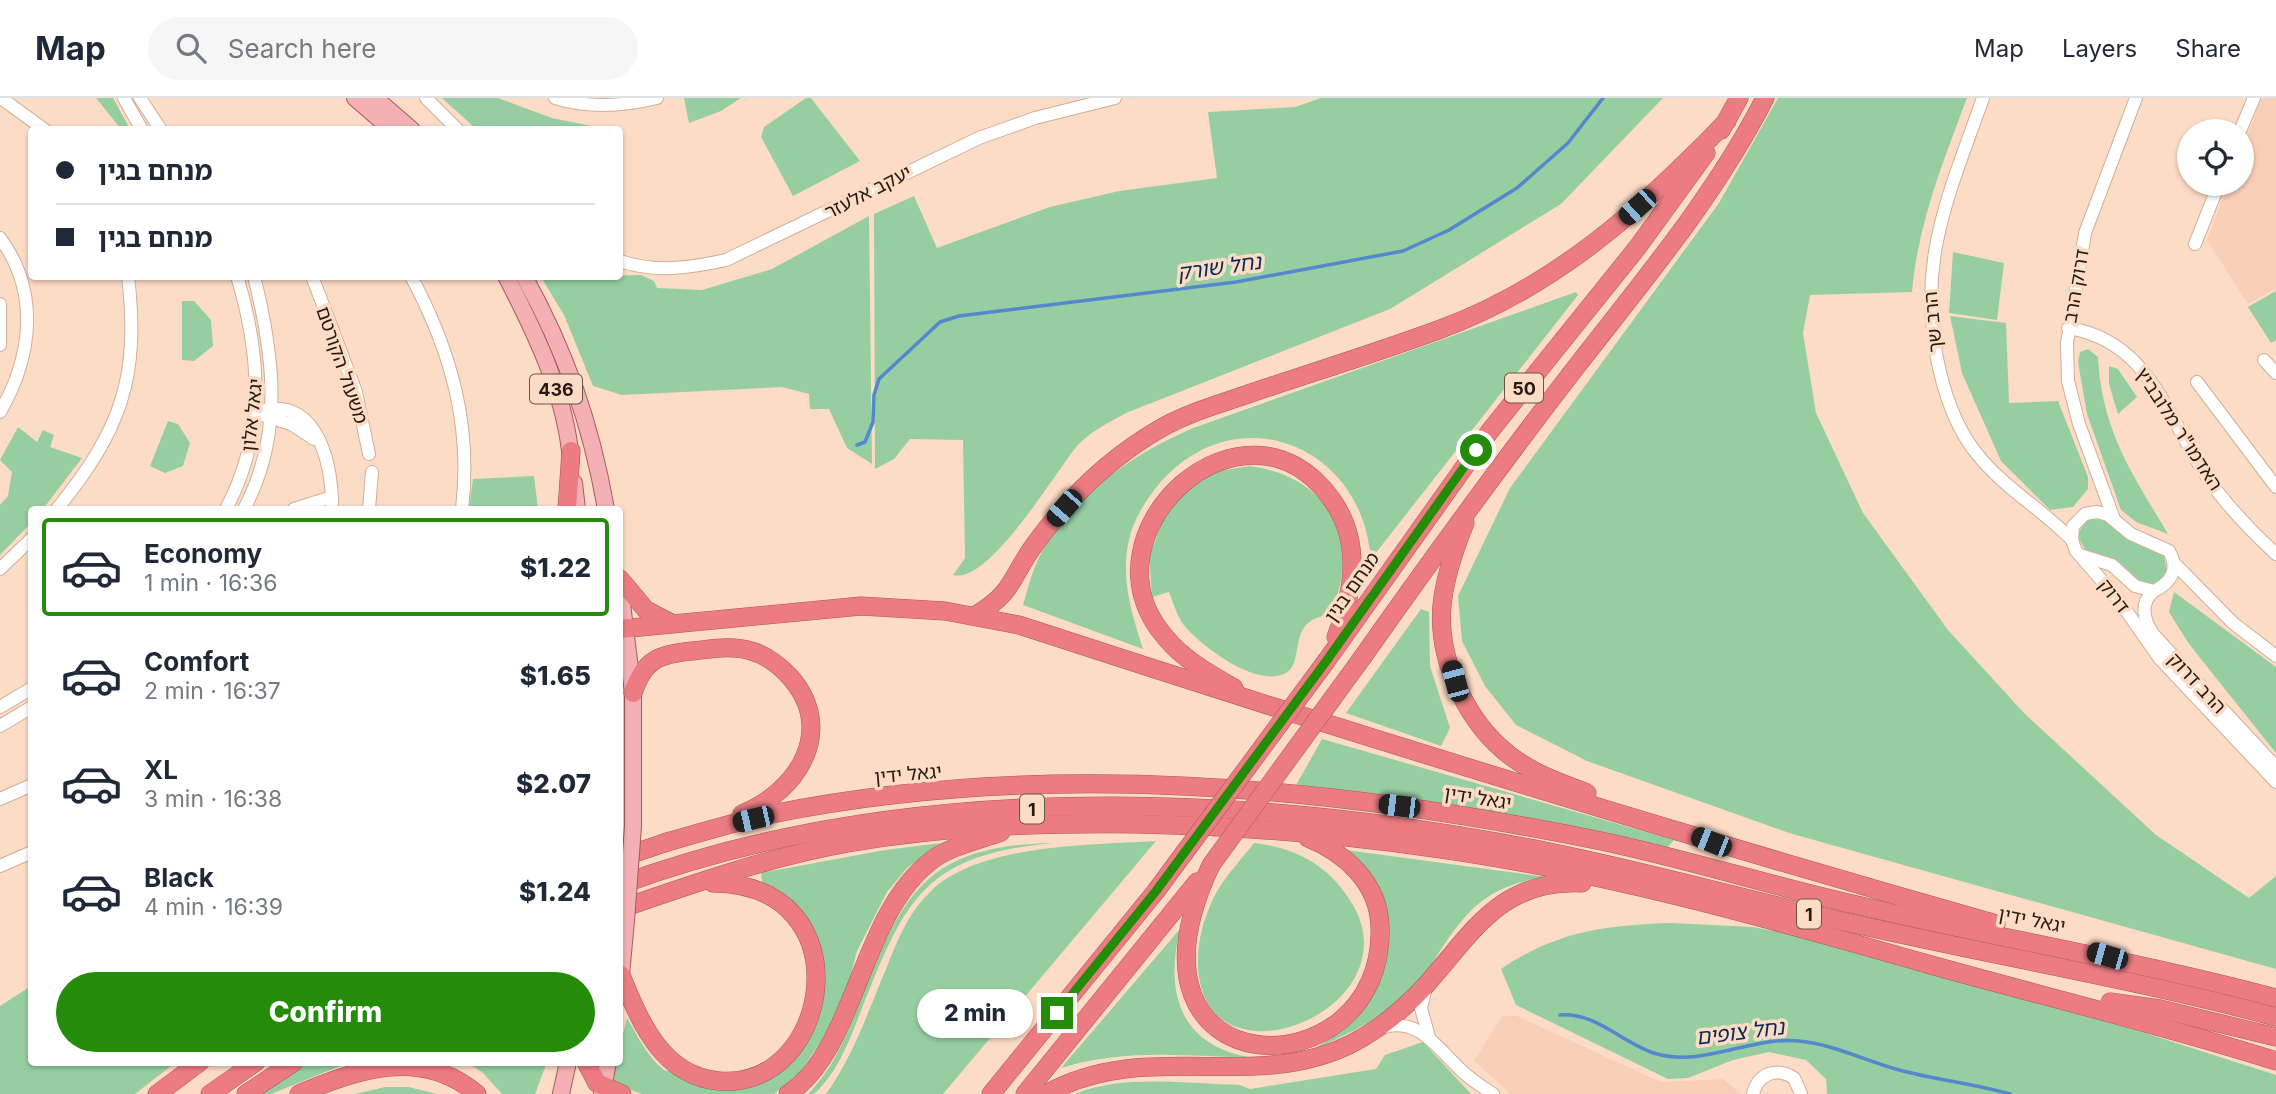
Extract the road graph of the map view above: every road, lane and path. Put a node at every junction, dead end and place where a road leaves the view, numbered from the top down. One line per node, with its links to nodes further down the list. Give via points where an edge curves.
1 (1, 98): 17 (street)
2 (124, 98): 18 (street)
3 (140, 98): 19 (street)
4 (355, 98): 20 (main road)
5 (375, 98): 21 (main road)
6 (426, 98): 22 (street)
7 (555, 98): 8 (street, via 595,105)
8 (657, 98)
9 (1115, 98): 26 (street, יעקב אלעזר, via 979,138 726,260 659,269)
10 (1739, 98): 16 (highway, מנחם בגין / 50)
11 (1765, 98): 48 (highway, 50, via 1683,229)
12 (1983, 98): 59 (street, הרב שך, via 1936,236 1929,291 1933,345 1952,411 1968,443)
13 (2136, 98): 35 (street, דרוק הרב, via 2085,233)
14 (2254, 98): 15 (street)
15 (2245, 119)
16 (1727, 121): 71 (highway, via 1643,202 1557,272 1496,306 1165,426 1078,492 1033,545 1010,588); 76 (highway, מנחם בגין / 50, via 1683,187 1490,431)
17 (40, 126)
18 (140, 126)
19 (158, 126)
20 (387, 126)
21 (407, 126)
22 (453, 126)
23 (2214, 196): 25 (street)
24 (0, 238): 40 (street, via 20,273 28,317 23,365)
25 (2195, 244)
26 (623, 262)
27 (128, 280): 50 (street, via 133,333 122,404 101,449)
28 (238, 280): 41 (street, יגאל אלון, via 254,352)
29 (255, 280): 42 (street, יגאל אלון, via 270,350)
30 (314, 280): 44 (street, משעול הקורטם, via 356,392)
31 (413, 280): 55 (street, via 441,338 461,408 466,447)
32 (508, 280): 43 (main road, 436, via 551,374)
33 (526, 280): 58 (main road, 436, via 580,397)
34 (0, 304): 36 (street)
35 (2068, 328): 46 (street, דרוק הרב, via 2068,381); 64 (street, האדמו"ר מלובביץ, via 2109,340 2137,363 2205,474)
36 (0, 345)
37 (2264, 360): 38 (street)
38 (2276, 373)
39 (2197, 382): 47 (street)
40 (0, 412)
41 (256, 412): 42 (street); 51 (street, יגאל אלון, via 243,472)
42 (271, 414): 49 (street, via 322,447 330,469); 52 (street, יגאל אלון, via 258,477)
43 (570, 451): 56 (highway); 57 (main road, 436)
44 (369, 454)
45 (372, 472): 54 (street)
46 (2098, 479): 60 (street, via 2096,498); 61 (street)
47 (2276, 487)
48 (1477, 496): 89 (highway, via 1447,571 1442,608 1444,644 1470,712 1517,761); 96 (highway, 50, bridge)
49 (332, 503): 53 (street)
50 (59, 506)
51 (227, 506)
52 (244, 506)
53 (313, 506)
54 (369, 506)
55 (462, 506)
56 (567, 506)
57 (577, 506)
58 (605, 506)
59 (2044, 516): 60 (street); 62 (street, הרב שך)
60 (2082, 516): 61 (street, via 2097,512); 62 (street, via 2073,526)
61 (2114, 519): 66 (street, via 2138,538 2163,546)
62 (2072, 540): 65 (street, דרוק)
63 (28, 542): 67 (street)
64 (2276, 554)
65 (2080, 555): 69 (street, via 2112,565 2135,586); 74 (street, דרוק, via 2118,599)
66 (2175, 564): 69 (street, הרב דרוק, via 2171,578); 70 (street)
67 (0, 569)
68 (623, 583): 72 (highway, via 646,610)
69 (2159, 588): 70 (street); 83 (street, הרב דרוק, via 2147,597 2144,608 2153,634)
70 (2202, 591): 75 (street, via 2233,623)
71 (975, 615): 72 (highway, via 861,606); 79 (highway, via 1019,625)
72 (671, 623): 73 (highway)
73 (623, 628): 78 (main road)
74 (2144, 639): 84 (street, הרב דרוק)
75 (2276, 656)
76 (1327, 660): 79 (highway, via 1342,620 1353,567 1346,525 1327,493 1295,468 1255,456 1210,463 1190,475 1165,499 1149,529 1141,563 1145,600 1165,638 1185,657); 124 (highway, מנחם בגין / 50, bridge, via 1156,891)
77 (28, 690): 80 (street)
78 (633, 693): 90 (highway, via 642,671 657,656 739,648 779,666 797,686 808,712 806,755 780,792 752,810); 98 (main road, bridge, via 633,826)
79 (1271, 707): 89 (highway)
80 (0, 708)
81 (28, 709): 82 (street)
82 (0, 726)
83 (2276, 768)
84 (2276, 782)
85 (28, 787): 86 (street)
86 (0, 799)
87 (1021, 825): 88 (highway); 95 (highway, via 845,844); 123 (highway, via 948,851 920,870 883,923 826,1051 806,1079)
88 (1284, 830): 96 (highway, via 1325,844 1345,857 1364,880 1380,918 1381,942 1369,985 1338,1025 1304,1041 1273,1048 1236,1041 1205,1020 1186,977); 97 (highway, via 1438,848 1554,869)
89 (1711, 842): 99 (highway)
90 (661, 844): 92 (highway, 1); 99 (highway, יגאל ידין / 1, via 774,814 858,800 971,790 1152,786 1303,795 1540,829 1885,912)
91 (28, 854): 93 (street)
92 (623, 857)
93 (0, 866)
94 (623, 884): 104 (highway, יגאל ידין / 1, via 743,846 908,819 1109,807 1275,813 1458,835 1577,857 1861,926)
95 (692, 884): 98 (highway); 101 (highway, via 745,885 766,891 794,914 811,946 816,983 810,1017 797,1043 771,1069 752,1078 728,1082 689,1074 660,1052)
96 (1193, 895): 125 (highway)
97 (1678, 899): 100 (highway, via 1596,884 1536,887 1506,900 1480,920); 102 (highway)
98 (623, 915)
99 (2107, 956): 103 (highway, יגאל ידין / 1)
100 (1426, 985): 105 (highway); 107 (street, via 1422,1013)
101 (623, 986)
102 (2026, 990): 106 (highway, via 2160,1009); 108 (highway)
103 (2276, 998)
104 (2276, 1017)
105 (1377, 1029): 107 (street, via 1390,1024 1408,1026); 126 (highway, via 1348,1046 1307,1059 1260,1066 1138,1065 1083,1076)
106 (2276, 1037)
107 (1431, 1040): 127 (street, via 1464,1074)
108 (2276, 1061)
109 (195, 1066): 116 (highway)
110 (250, 1066): 117 (highway)
111 (288, 1066): 118 (highway)
112 (568, 1066): 121 (main road)
113 (588, 1066): 115 (highway)
114 (607, 1066): 115 (main road)
115 (603, 1091): 122 (highway)
116 (157, 1094)
117 (209, 1094)
118 (246, 1094)
119 (299, 1094): 120 (highway, via 360,1072 406,1066 450,1074)
120 (477, 1094)
121 (561, 1094)
122 (622, 1094)
123 (788, 1094)
124 (991, 1094)
125 (1025, 1094)
126 (1046, 1094)
127 (1493, 1094)
128 (1753, 1094): 129 (street, via 1765,1075 1780,1072 1794,1078)
129 (1801, 1094)

